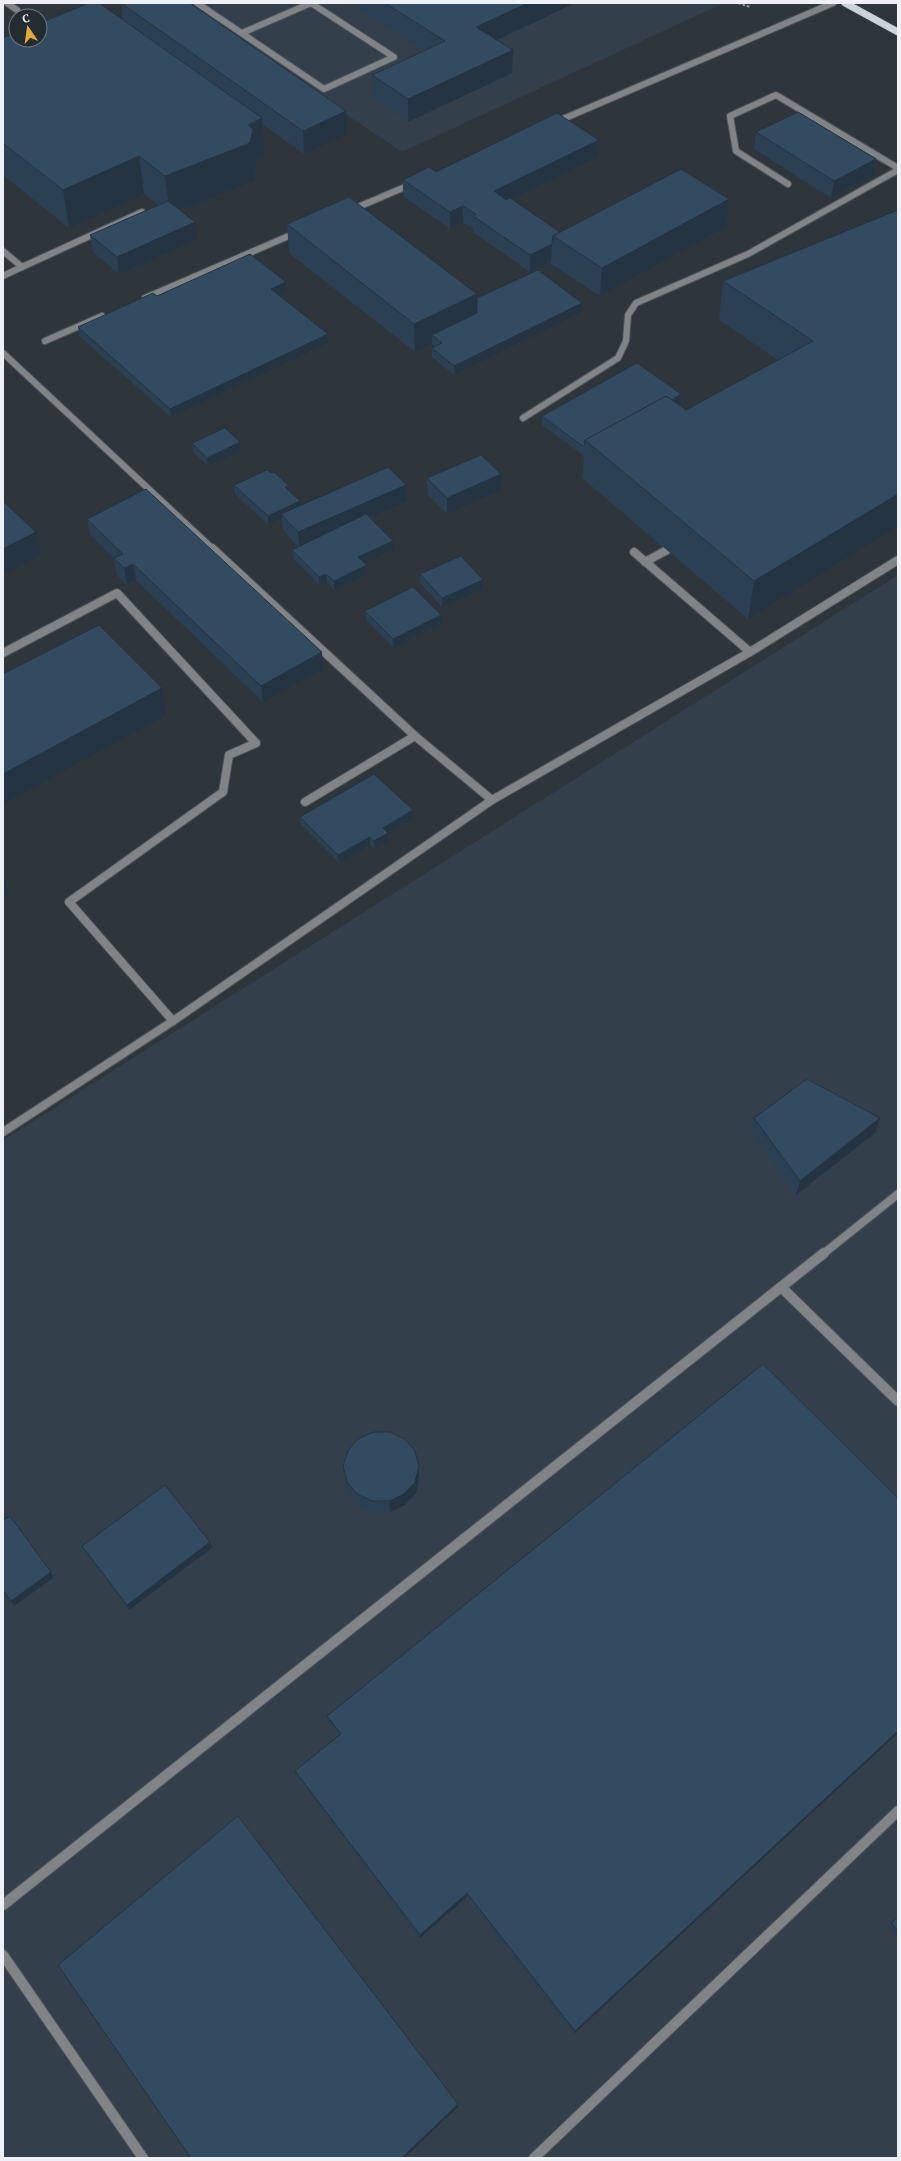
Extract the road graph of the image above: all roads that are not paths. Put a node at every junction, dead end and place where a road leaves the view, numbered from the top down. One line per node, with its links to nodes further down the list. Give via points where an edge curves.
1 (197, 3): 5 (lane)
2 (833, 3): 6 (lane)
3 (845, 3): 4 (main road)
4 (898, 32)
5 (242, 33): 5 (lane, via 324,89 394,57 311,3)
6 (550, 125)
7 (898, 169): 9 (lane, via 776,95 730,116 736,151); 20 (lane, via 736,260 636,303 630,308 627,316 627,338 618,358)
8 (418, 181): 11 (lane)
9 (788, 184)
10 (142, 212): 14 (lane)
11 (345, 212)
12 (301, 231): 16 (lane)
13 (3, 251): 14 (lane)
14 (22, 267): 15 (lane)
15 (3, 276)
16 (140, 300)
17 (111, 312): 18 (lane)
18 (45, 341)
19 (3, 353): 27 (lane)
20 (523, 418)
21 (667, 550): 24 (lane)
22 (634, 552): 24 (lane)
23 (898, 560): 25 (lane)
24 (645, 562): 25 (lane)
25 (750, 652): 28 (lane)
26 (3, 653): 30 (lane, via 117,593 256,743 229,755 223,792 69,902)
27 (415, 736): 28 (lane); 29 (lane)
28 (492, 800): 30 (lane)
29 (305, 802)
30 (173, 1021): 31 (lane)
31 (3, 1132)
32 (898, 1194): 33 (lane)
33 (781, 1287): 34 (lane); 36 (lane)
34 (898, 1401)
35 (898, 1811): 39 (lane)
36 (3, 1905)
37 (3, 1956): 38 (lane)
38 (143, 2158)
39 (534, 2158)

